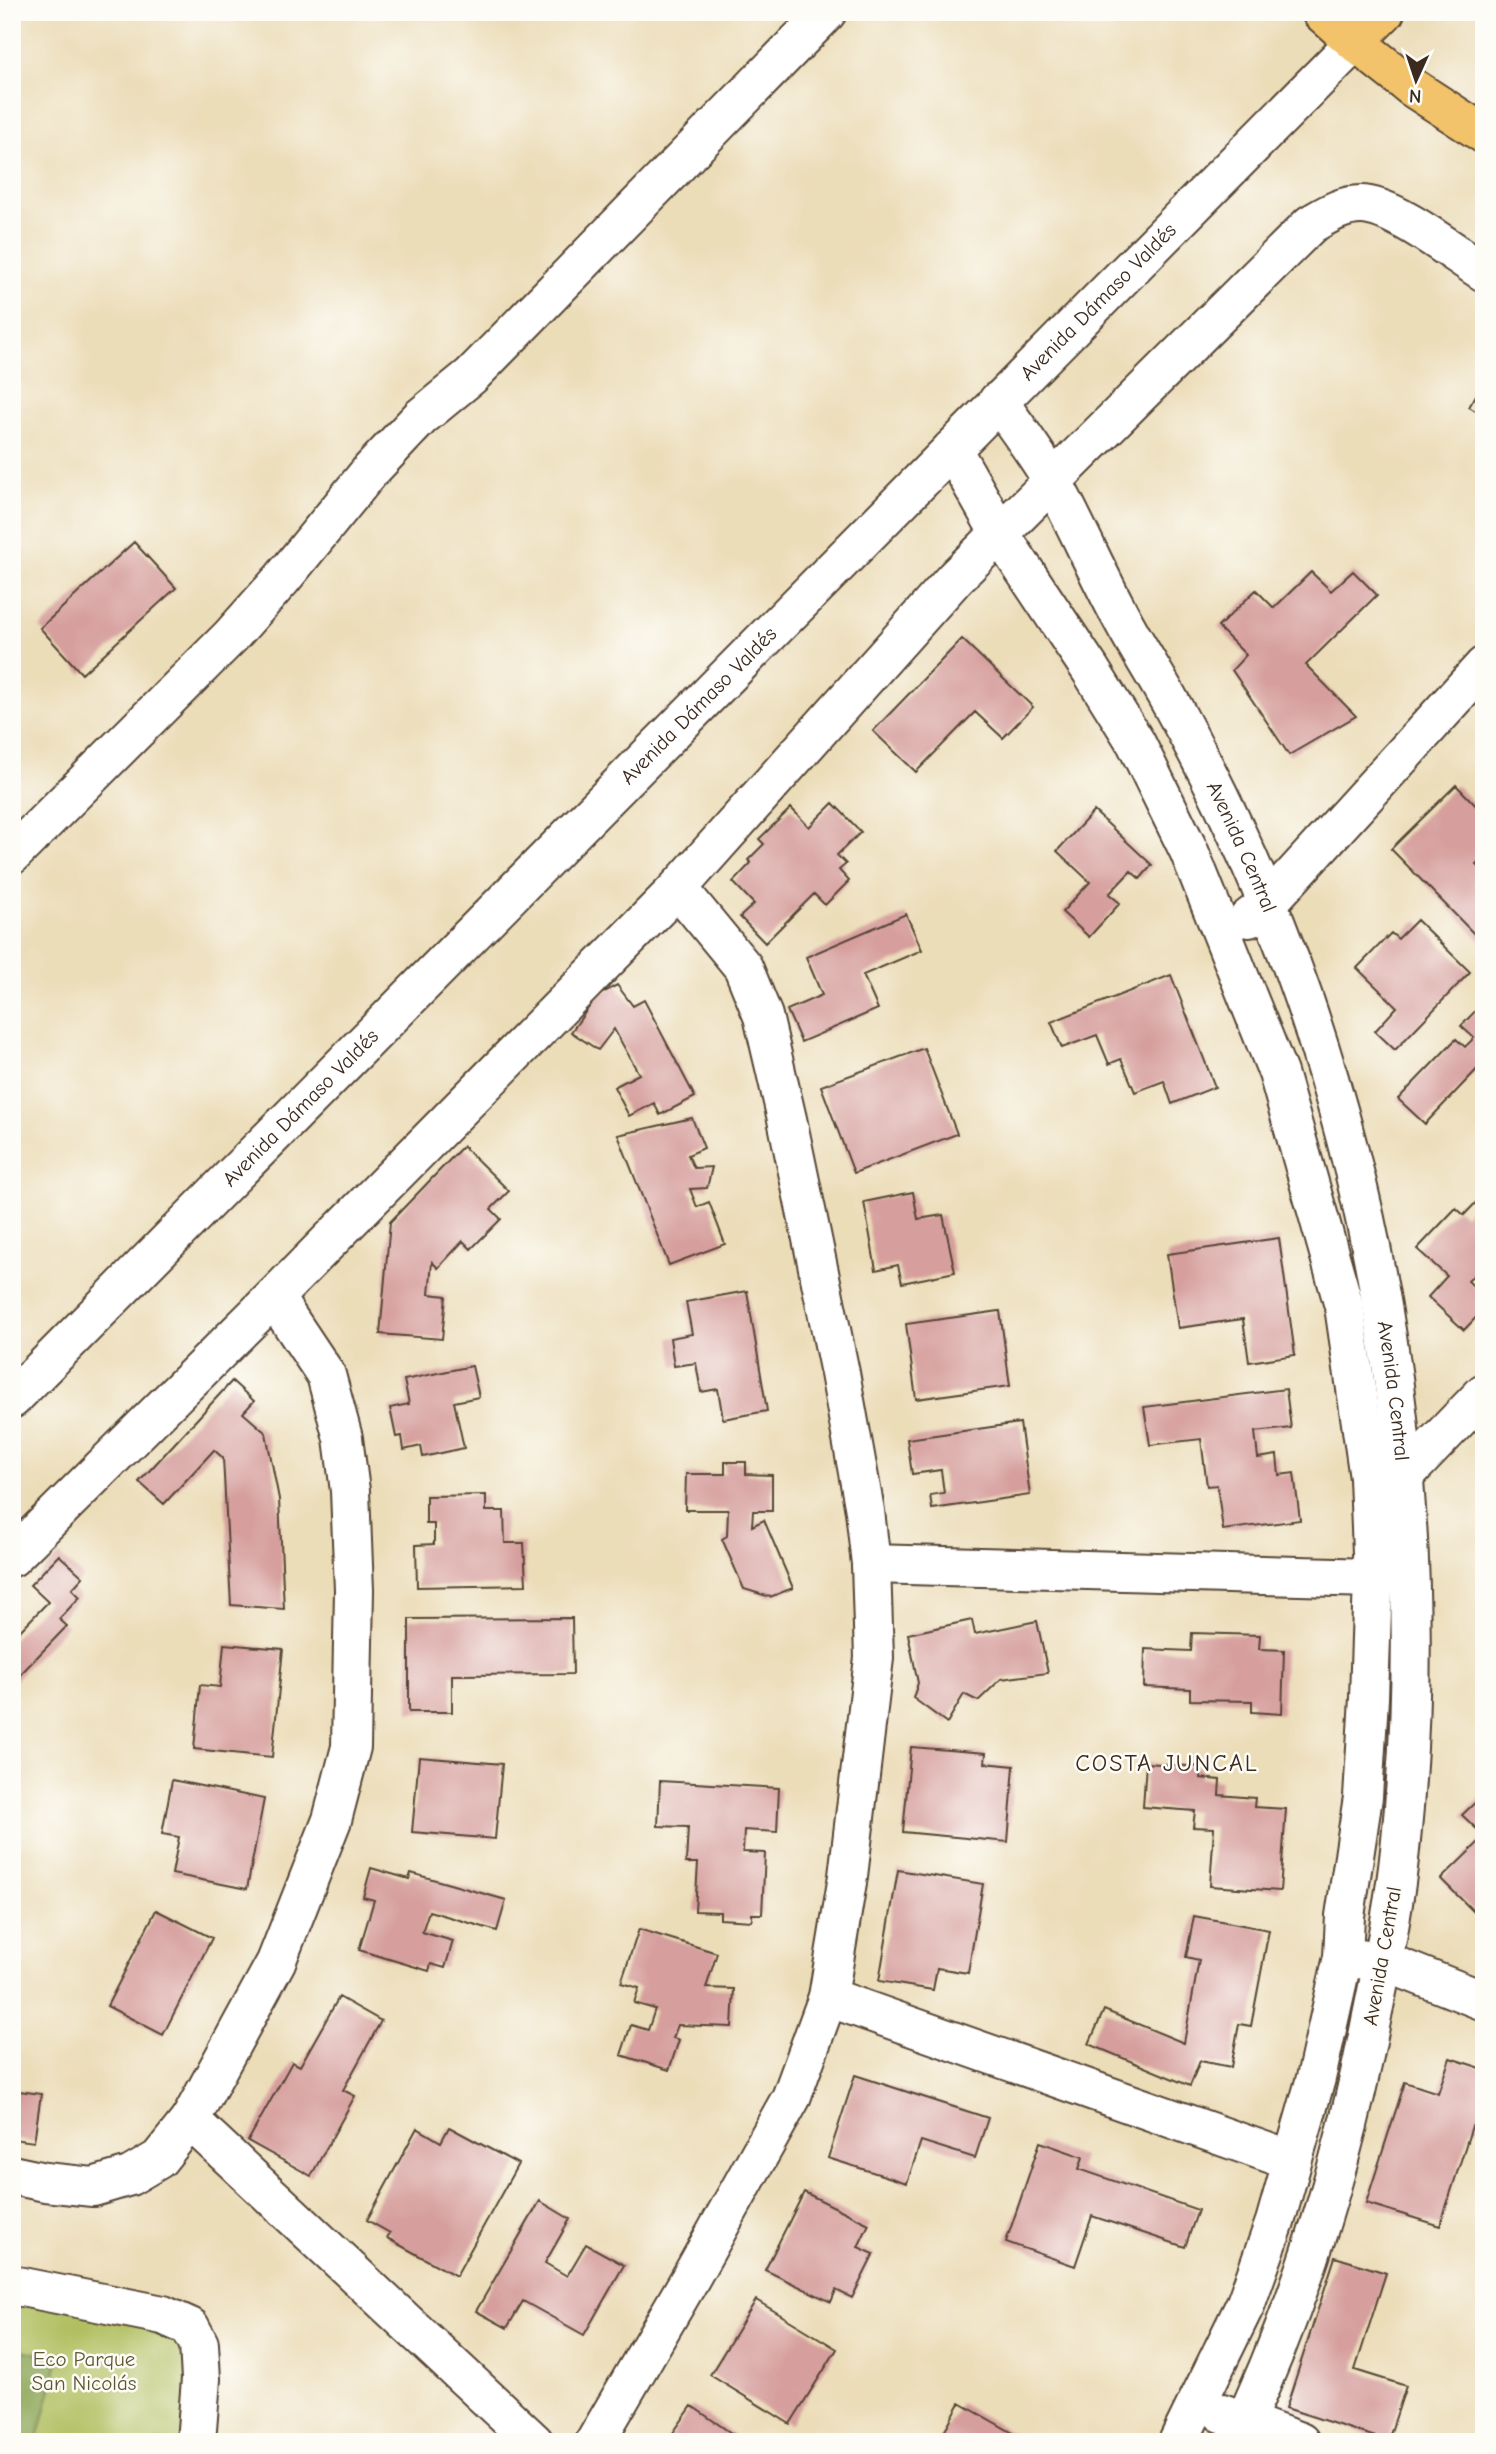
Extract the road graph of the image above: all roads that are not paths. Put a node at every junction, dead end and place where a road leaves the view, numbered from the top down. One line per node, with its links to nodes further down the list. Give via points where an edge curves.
1 (827, 12): 12 (street, via 471,376 421,418 370,471 231,636)
2 (1321, 12): 4 (main road)
3 (1385, 12): 4 (main road, Avenida Dámaso Valdés)
4 (1355, 42): 5 (main road, via 1413,88); 7 (street, Avenida Dámaso Valdés)
5 (1484, 134)
6 (1484, 272): 9 (street, via 1390,212 1362,205 1338,209 1311,224)
7 (998, 401): 8 (street, Avenida Dámaso Valdés); 9 (street, Avenida Central)
8 (952, 449): 10 (street, Avenida Central); 18 (street, Avenida Dámaso Valdés)
9 (1053, 482): 10 (street); 14 (street, Avenida Central, via 1122,620 1176,712)
10 (1000, 534): 13 (street, via 955,578); 15 (street, Avenida Central, via 1136,743 1189,850)
11 (1484, 666): 14 (street)
12 (12, 855)
13 (678, 888): 16 (street); 21 (street, via 743,967 763,1016 840,1373)
14 (1267, 904): 15 (street); 19 (street, Avenida Central, via 1332,1089 1378,1280 1394,1377)
15 (1224, 938): 19 (street, Avenida Central, via 1278,1073)
16 (274, 1297): 20 (street); 27 (street, via 326,1375 343,1438 354,1590 351,1747 332,1820 276,1962)
17 (1484, 1393): 19 (street)
18 (12, 1399)
19 (1387, 1476): 22 (street, Avenida Central); 24 (street, Avenida Central, via 1411,1626 1399,1853)
20 (12, 1557)
21 (871, 1564): 22 (street); 25 (street, via 874,1658 848,1876)
22 (1373, 1578): 23 (street, Avenida Central, via 1363,1797)
23 (1343, 1958): 24 (street); 28 (street, Avenida Central)
24 (1383, 1961): 26 (street); 32 (street, Avenida Central, via 1340,2158 1291,2310)
25 (828, 1997): 28 (street); 35 (street, via 790,2098)
26 (1484, 2001)
27 (190, 2120): 29 (street, via 159,2159 130,2176 93,2187); 34 (street)
28 (1292, 2161): 31 (street, Avenida Central, via 1246,2303)
29 (12, 2175)
30 (12, 2285): 33 (street, via 163,2315 190,2326 200,2344)
31 (1197, 2403): 32 (street); 36 (street, Avenida Central)
32 (1240, 2432): 37 (street)
33 (196, 2442)
34 (534, 2442)
35 (595, 2442)
36 (1178, 2442)
37 (1300, 2442)

